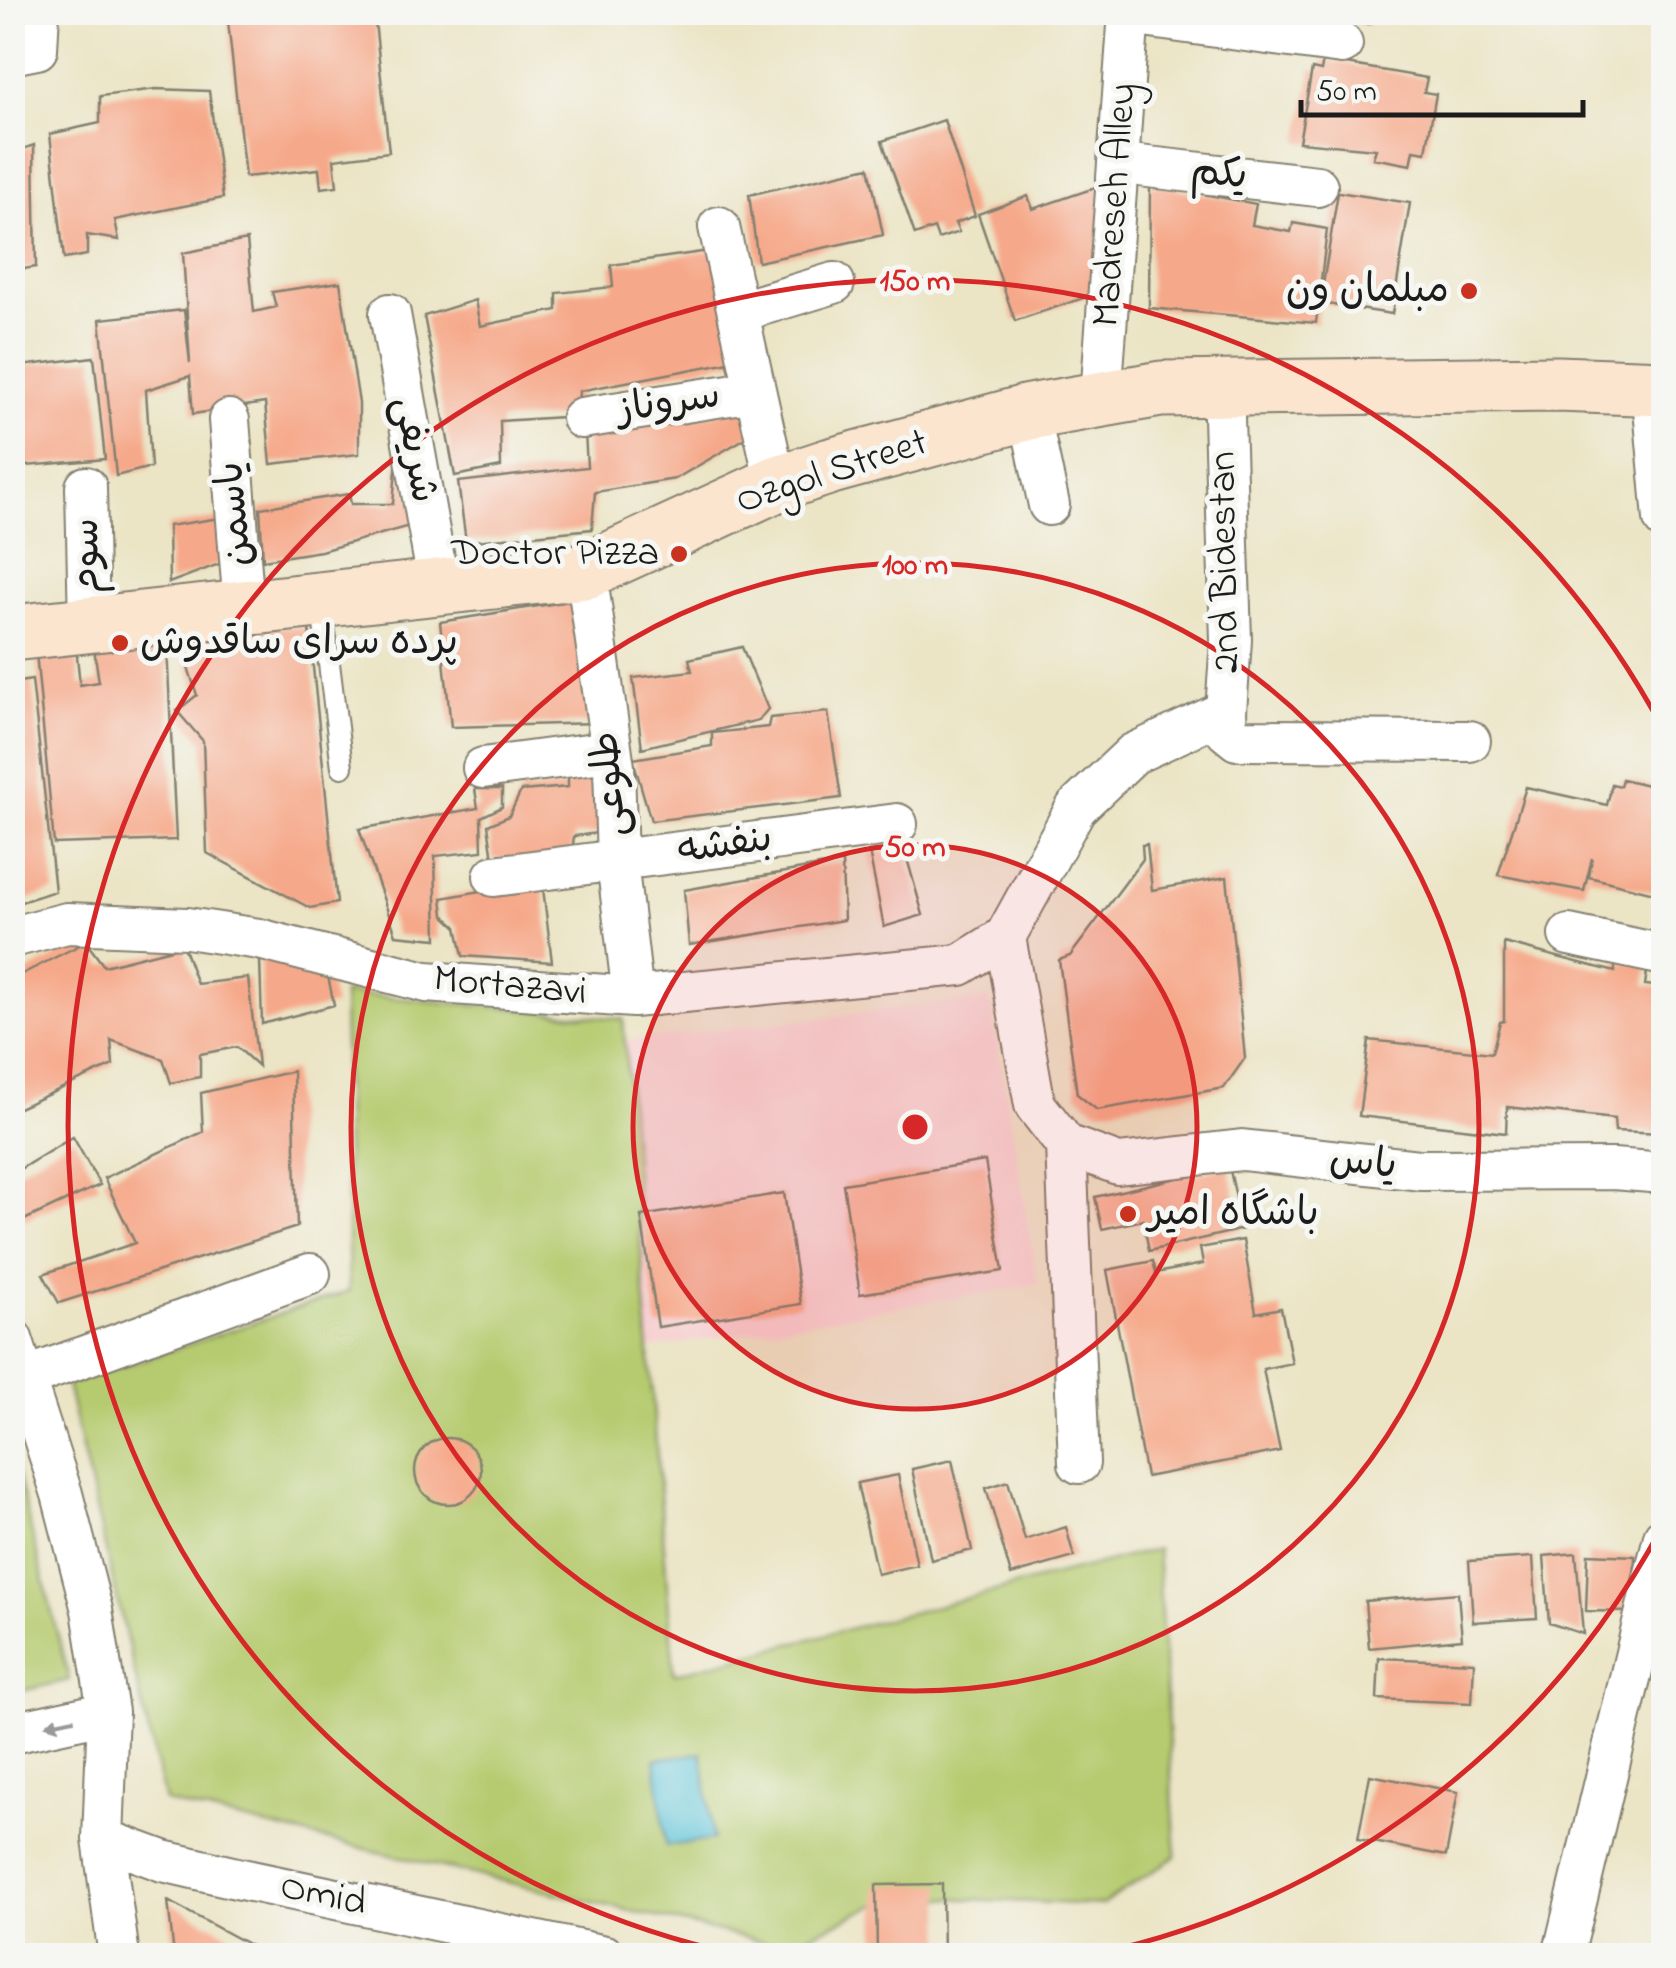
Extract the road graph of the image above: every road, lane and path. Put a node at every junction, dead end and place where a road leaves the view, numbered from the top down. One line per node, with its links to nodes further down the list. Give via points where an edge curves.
1 (39, 12): 4 (street, via 36,49)
2 (1129, 14): 3 (street); 5 (street, Madreseh Alley)
3 (1342, 44)
4 (12, 54)
5 (1121, 164): 6 (street, یکم); 14 (street, Madreseh Alley)
6 (1317, 186)
7 (719, 228): 9 (street, سروناز)
8 (834, 283): 9 (street)
9 (738, 312): 13 (street, سروناز)
10 (390, 314): 23 (street, شریفی)
11 (1223, 385): 12 (main road, Ozgol Street); 14 (main road, Ozgol Street); 28 (street, 2nd Bidestan, via 1231,640)
12 (1658, 387): 21 (street)
13 (755, 391): 16 (street, سروناز); 18 (street, سروناز)
14 (1101, 398): 15 (main road, Ozgol Street)
15 (1028, 412): 18 (main road, Ozgol Street); 20 (street)
16 (582, 418)
17 (229, 420): 25 (street, یاسمن)
18 (776, 484): 22 (main road, Ozgol Street)
19 (86, 487): 26 (street, سوم)
20 (1049, 505)
21 (1664, 519)
22 (586, 571): 23 (main road, Ozgol Street); 30 (street, طلوعی)
23 (439, 587): 24 (main road, Ozgol Street)
24 (320, 600): 25 (main road, Ozgol Street); 31 (lane)
25 (244, 608): 26 (main road, Ozgol Street)
26 (89, 625): 27 (main road, Ozgol Street)
27 (12, 633)
28 (1226, 711): 29 (street, via 1227,732 1237,740); 38 (street, 2nd Bidestan, via 1133,754 1076,808)
29 (1470, 741)
30 (610, 751): 32 (street); 34 (street, طلوعی)
31 (342, 767)
32 (483, 768)
33 (897, 824): 34 (street, بنفشه)
34 (617, 861): 35 (street, بنفشه); 40 (street, طلوعی)
35 (494, 876)
36 (1569, 935): 39 (street)
37 (12, 937): 40 (street, Mortazavi, via 67,923 186,928 259,939 426,982)
38 (1006, 937): 40 (street, Mortazavi, via 960,965); 41 (street, via 1035,1105)
39 (1664, 955)
40 (633, 997)
41 (1066, 1146): 42 (street, یاس, via 1118,1164 1242,1150 1420,1170); 46 (street)
42 (1664, 1174)
43 (310, 1274): 45 (street)
44 (12, 1339): 45 (street)
45 (26, 1378): 48 (street, via 92,1610)
46 (1079, 1463)
47 (1664, 1537): 53 (street)
48 (108, 1712): 49 (street, one-way to 49); 50 (street)
49 (12, 1732)
50 (103, 1839): 51 (street); 52 (street, Omid, via 198,1869)
51 (119, 1956)
52 (604, 1956)
53 (1563, 1956)

